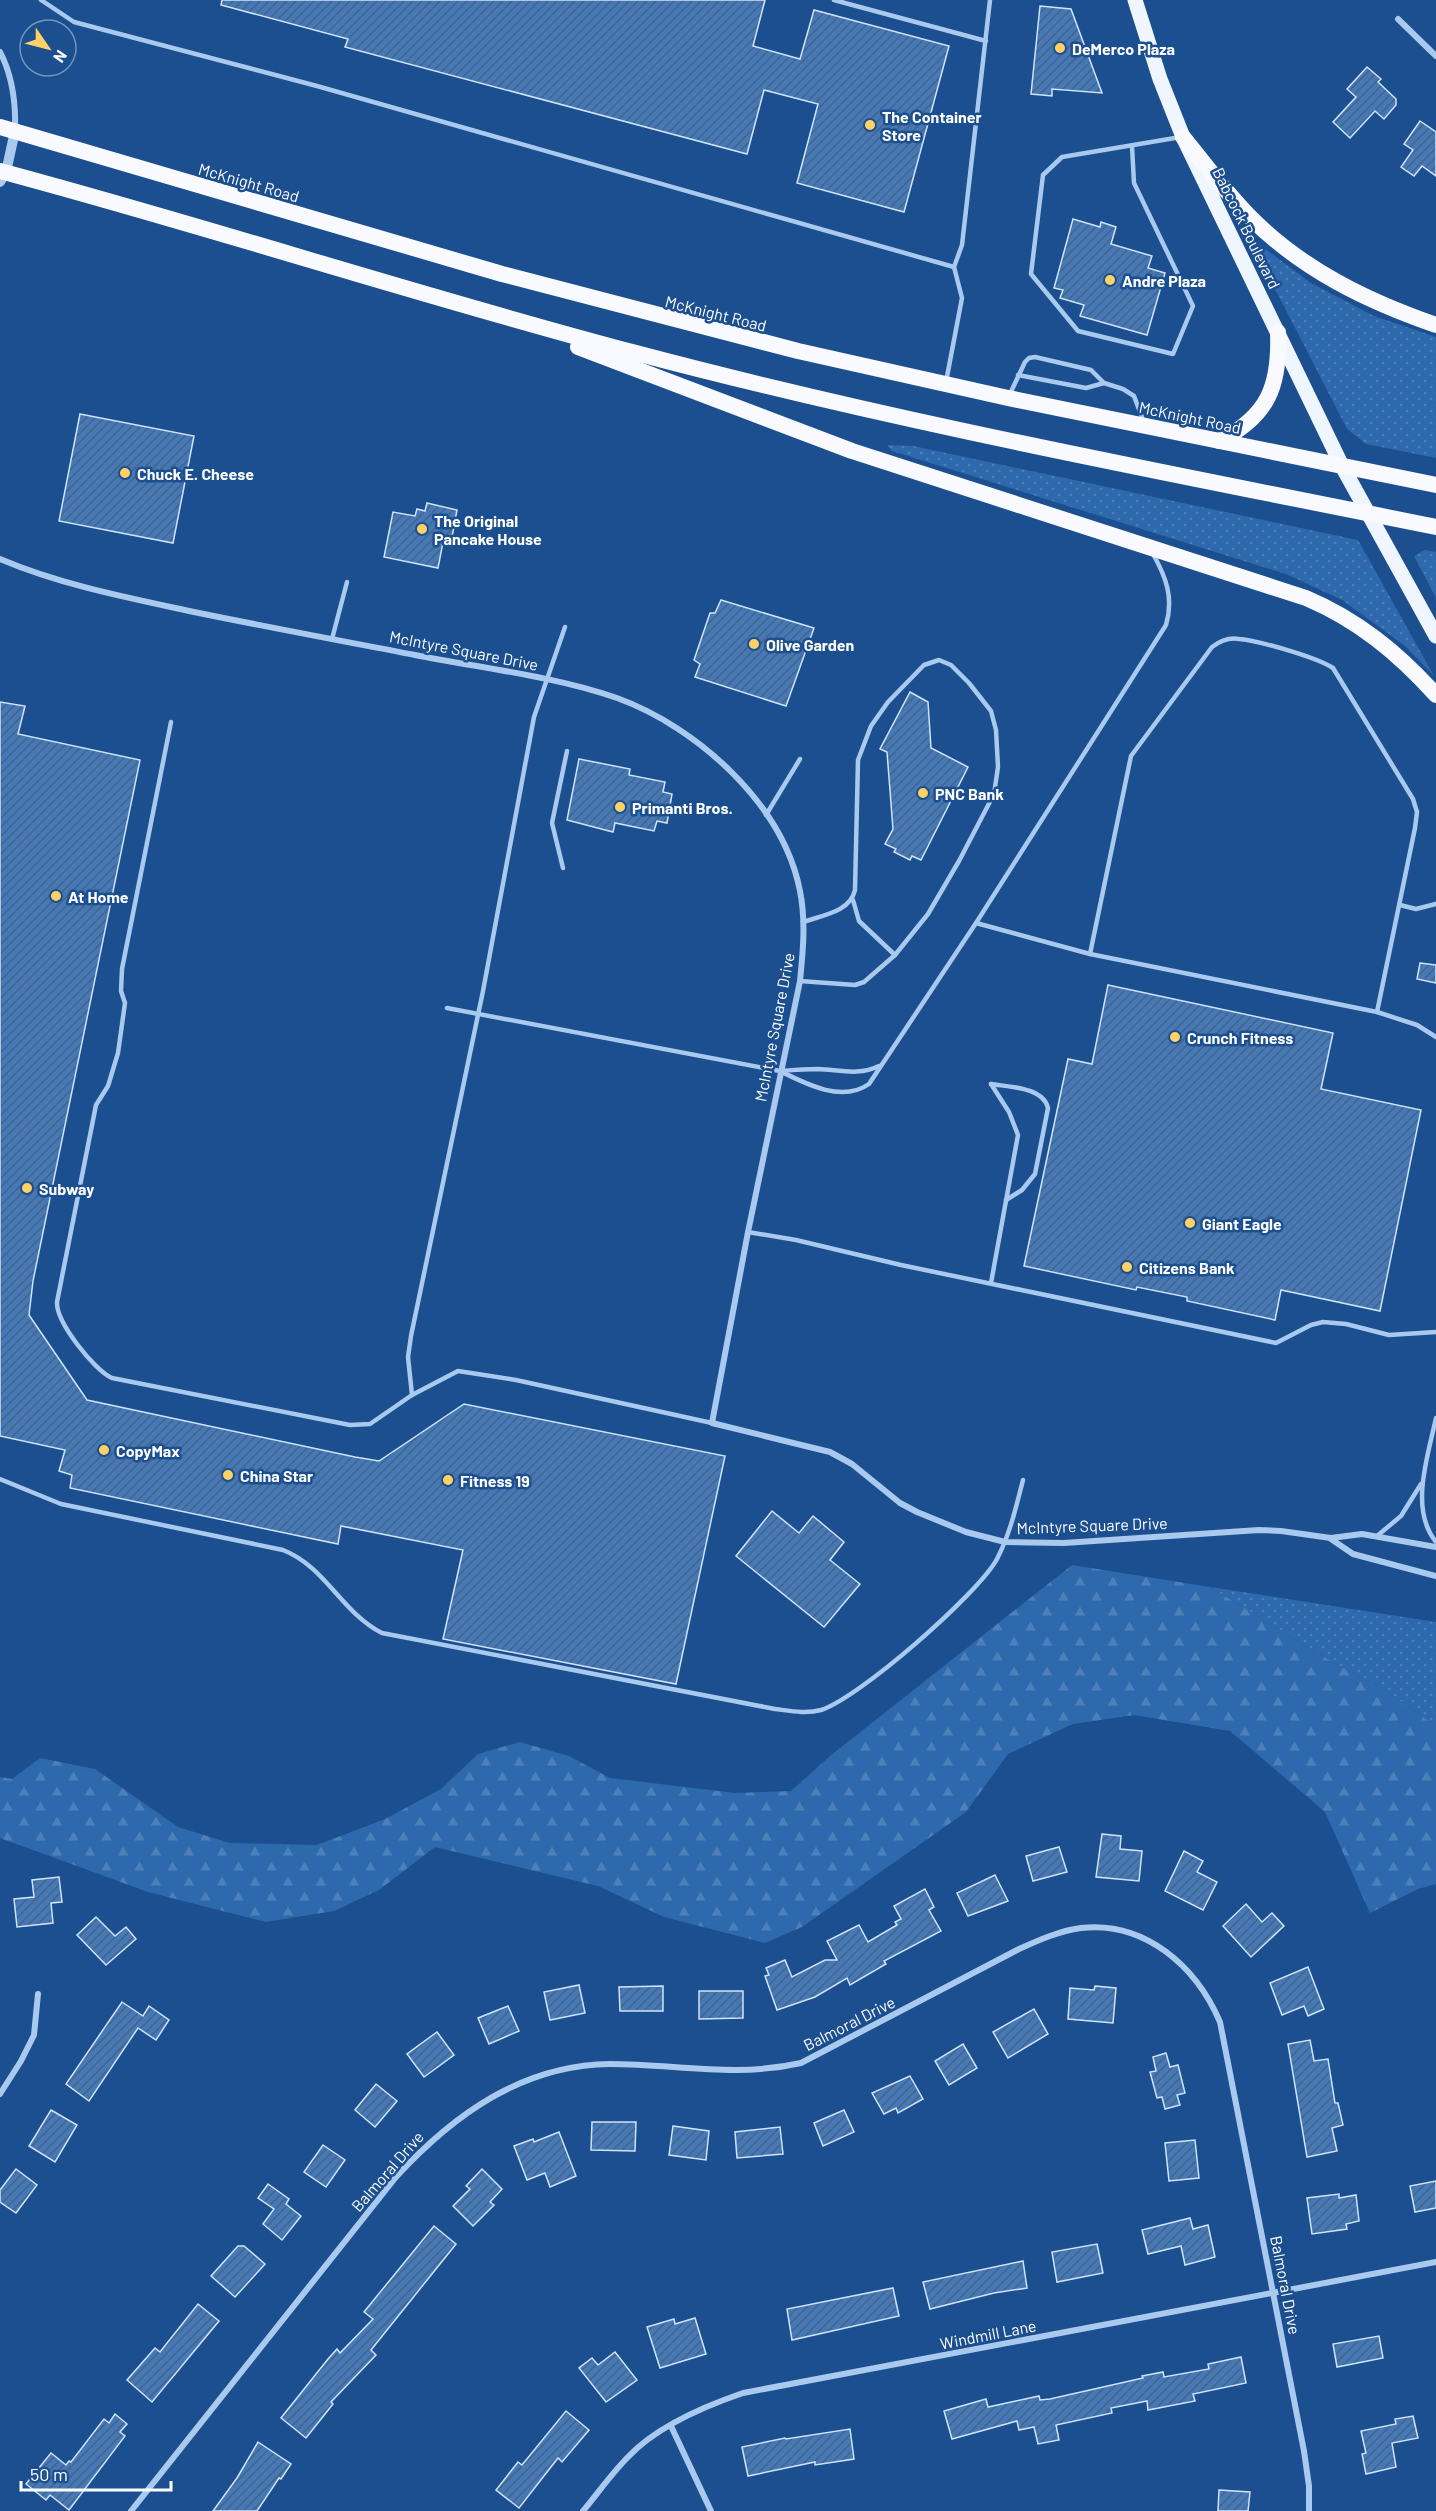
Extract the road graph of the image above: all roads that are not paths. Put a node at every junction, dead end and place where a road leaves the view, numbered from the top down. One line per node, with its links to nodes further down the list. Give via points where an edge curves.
1 (41, 0): 13 (lane, via 74,22 327,89)
2 (834, 0): 6 (lane)
3 (990, 0): 6 (lane)
4 (1135, 0): 10 (main road, Babcock Boulevard)
5 (1398, 19): 8 (street)
6 (986, 41): 13 (lane, via 962,245)
7 (0, 52): 9 (street, via 13,89)
8 (1436, 56)
9 (7, 129): 12 (street); 19 (highway, McKnight Road, via 501,274)
10 (1183, 137): 11 (lane); 15 (highway, via 1252,218 1294,255 1360,294); 16 (main road, Babcock Boulevard)
11 (1132, 146): 11 (lane, via 1062,158 1043,175 1031,274 1078,331 1173,354 1193,306 1134,183)
12 (2, 175): 14 (highway)
13 (954, 267): 19 (lane, via 962,298)
14 (490, 314): 25 (highway, via 811,397); 27 (highway, via 852,451)
15 (1436, 325)
16 (1278, 332): 22 (highway, via 1277,374 1266,402 1248,423); 23 (main road, Babcock Boulevard)
17 (1018, 375): 18 (lane, via 1086,388); 18 (lane, via 1029,358 1035,357 1091,370); 20 (lane)
18 (1104, 382): 21 (lane, via 1134,396)
19 (946, 385): 20 (highway, McKnight Road)
20 (1008, 398): 21 (highway, McKnight Road)
21 (1145, 426): 22 (highway, McKnight Road)
22 (1219, 441): 23 (highway, McKnight Road)
23 (1342, 466): 24 (highway, McKnight Road); 25 (main road, Babcock Boulevard)
24 (1436, 485)
25 (1369, 513): 26 (highway); 31 (main road, Babcock Boulevard)
26 (1436, 527)
27 (1149, 546): 34 (highway, via 1327,607 1383,643); 44 (lane, via 1167,584 1170,612 1166,625)
28 (0, 559): 32 (street, McIntyre Square Drive, via 103,592)
29 (347, 582): 32 (lane)
30 (565, 627): 33 (lane)
31 (1436, 636)
32 (332, 639): 33 (street, McIntyre Square Drive)
33 (547, 680): 38 (street, McIntyre Square Drive, via 614,697 674,725 726,767); 50 (lane, via 534,717)
34 (1436, 695)
35 (171, 722): 58 (lane, via 122,969 125,1003 118,1053 108,1086 96,1105 56,1310 91,1362 112,1378 356,1425 370,1424)
36 (567, 751): 39 (lane, via 552,823)
37 (800, 759): 38 (lane)
38 (766, 815): 43 (street, McIntyre Square Drive, via 795,873)
39 (563, 868)
40 (853, 900): 43 (lane); 45 (lane, via 859,921); 45 (lane, via 858,760 871,726 888,702 924,665 939,660 951,665 991,711 998,767 994,794 928,915)
41 (1400, 904): 42 (lane, via 1416,909); 46 (lane, via 1417,812 1404,782 1333,668 1320,660 1227,639 1212,647 1131,756); 49 (lane)
42 (1436, 904)
43 (803, 922): 47 (street, McIntyre Square Drive)
44 (976, 923): 46 (lane); 52 (lane)
45 (895, 954): 47 (lane, via 864,982 855,985)
46 (1090, 954): 49 (lane)
47 (800, 981): 53 (street, McIntyre Square Drive)
48 (447, 1008): 50 (lane)
49 (1377, 1012): 51 (lane, via 1418,1025)
50 (478, 1014): 53 (lane); 58 (lane, via 411,1336 408,1357)
51 (1436, 1037)
52 (881, 1065): 53 (lane, via 855,1073); 53 (lane, via 869,1084 850,1091 812,1087)
53 (780, 1071): 55 (street, McIntyre Square Drive)
54 (1006, 1200): 54 (lane, via 1018,1135 1010,1112 991,1084 1042,1096 1048,1108 1035,1174 1022,1190); 56 (lane)
55 (748, 1232): 56 (lane); 60 (street, McIntyre Square Drive)
56 (991, 1283): 57 (lane, via 1276,1343 1323,1322 1389,1335)
57 (1436, 1332)
58 (412, 1395): 60 (lane, via 450,1373 468,1371)
59 (1436, 1418): 63 (lane)
60 (712, 1424): 66 (street, McIntyre Square Drive, via 830,1452 917,1512 966,1532)
61 (0, 1479): 66 (lane, via 62,1504 283,1550 309,1564 358,1618 382,1633 799,1712 822,1709 847,1698 898,1658 980,1583)
62 (1023, 1480): 66 (lane)
63 (1422, 1482): 64 (lane, via 1401,1516); 67 (lane, via 1426,1526)
64 (1376, 1537): 65 (street, McIntyre Square Drive, via 1362,1534); 68 (street, McIntyre Square Drive)
65 (1331, 1538): 66 (street, McIntyre Square Drive, via 1259,1530 1064,1543); 69 (street, McIntyre Square Drive, via 1353,1554)
66 (1005, 1542)
67 (1436, 1542)
68 (1436, 1547)
69 (1436, 1576)
70 (38, 1994): 71 (street, via 34,2035)
71 (0, 2094)
72 (1436, 2262): 73 (street, Windmill Lane)
73 (1274, 2294): 74 (street, Windmill Lane, via 743,2394 719,2401); 75 (street, Balmoral Drive, via 1225,2040 1206,1992 1185,1966 1152,1943 1129,1932 1082,1928 1048,1936 1019,1949 801,2063 744,2072 610,2064 570,2068 518,2083 468,2110 425,2145 396,2177); 78 (street, Balmoral Drive, via 1304,2451)
74 (671, 2426): 76 (street, Windmill Lane, via 629,2455); 77 (street)
75 (130, 2511)
76 (583, 2511)
77 (711, 2511)
78 (1309, 2511)

